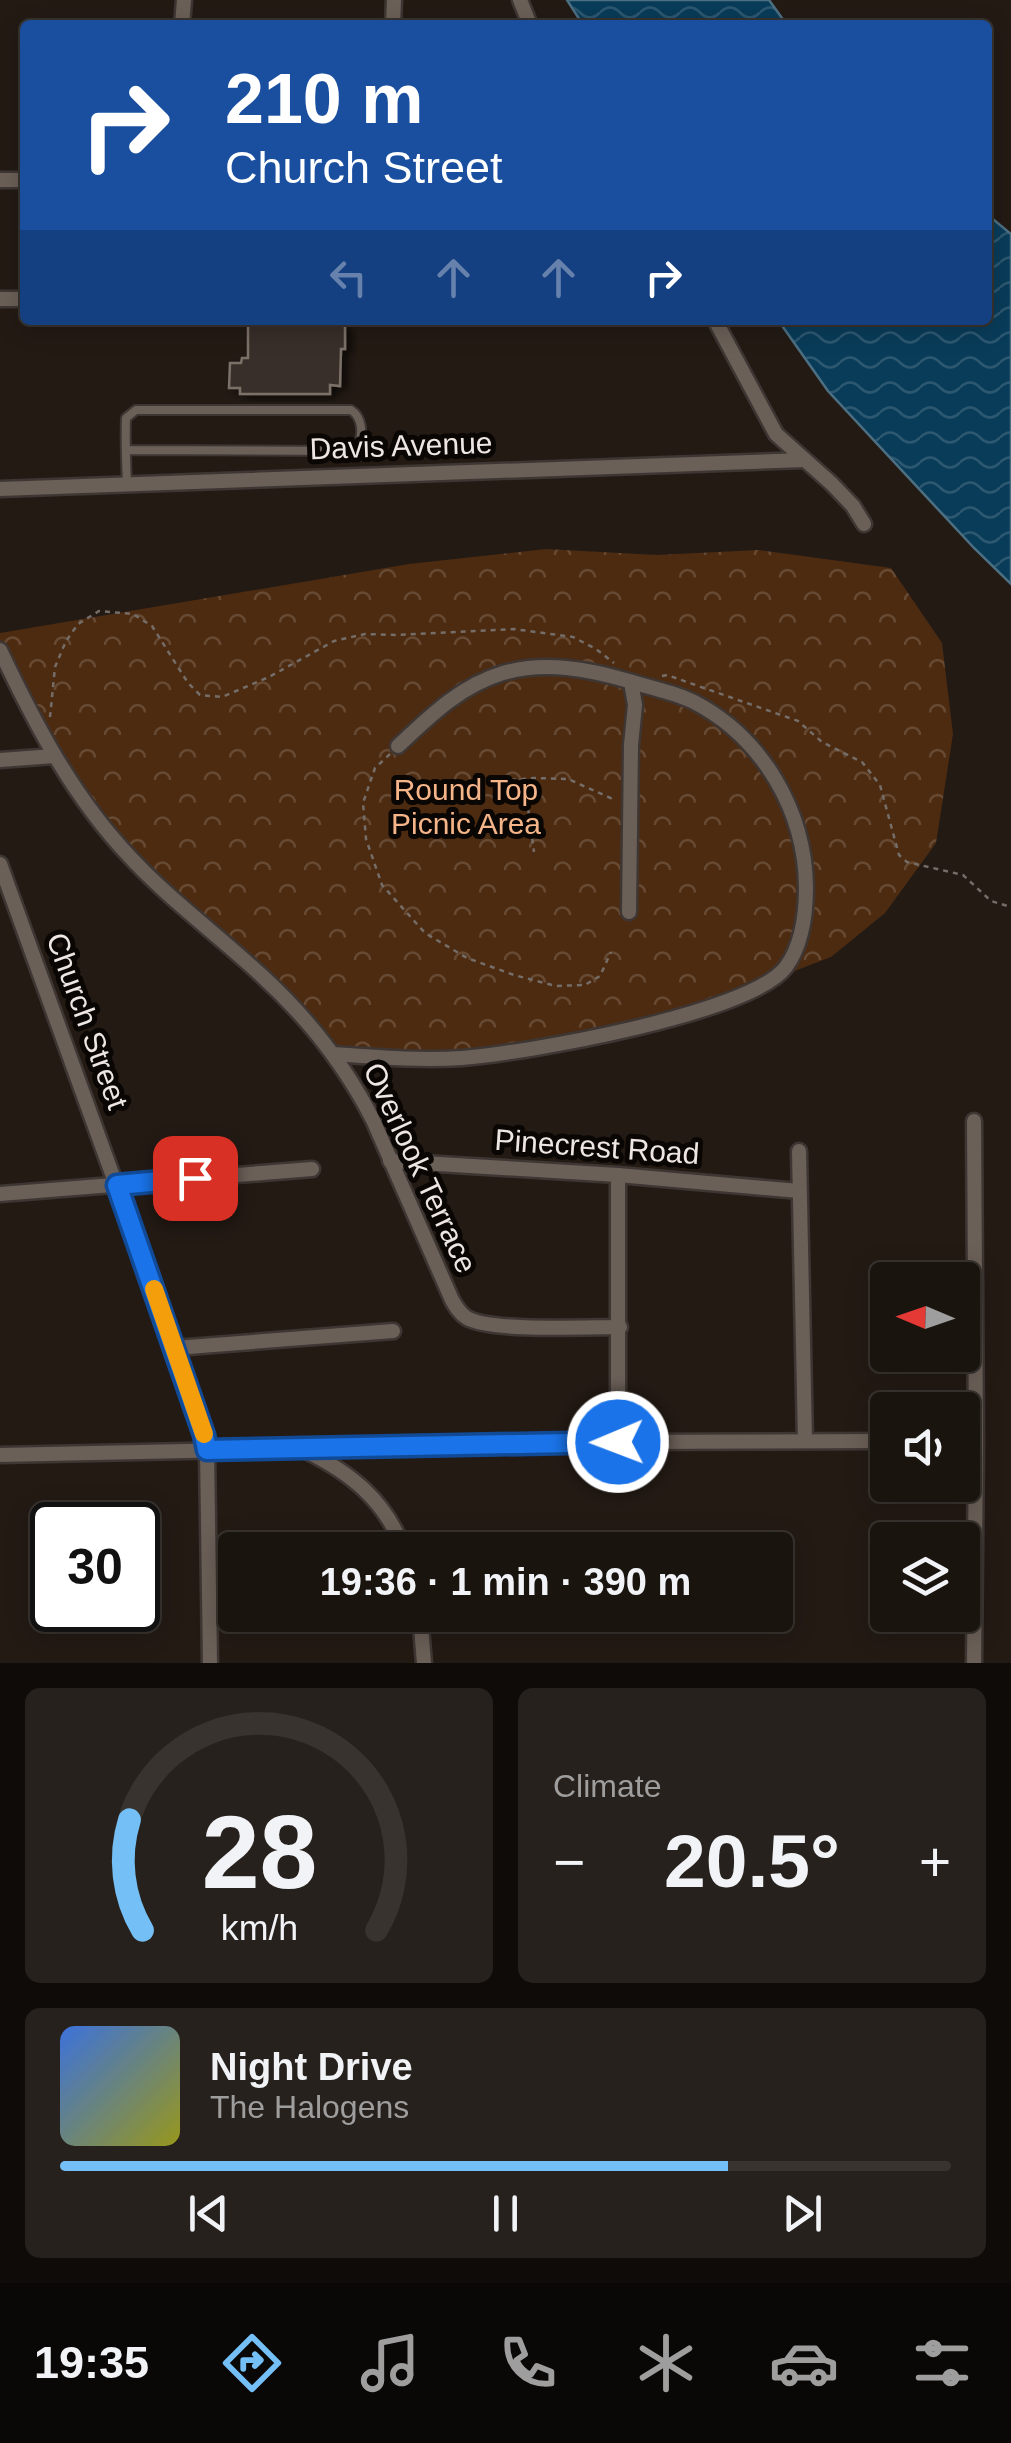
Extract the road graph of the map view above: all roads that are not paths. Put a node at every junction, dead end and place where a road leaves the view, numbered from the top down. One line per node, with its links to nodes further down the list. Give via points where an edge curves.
1 (717, 325): 3 (street, via 776,434)
2 (126, 450): 2 (lane, via 347,451 362,436 351,410 136,410 126,418); 4 (lane)
3 (804, 460): 4 (street, Davis Avenue); 6 (street)
4 (127, 484): 5 (street, Davis Avenue)
5 (0, 489)
6 (864, 524)
7 (0, 650): 10 (street, Overlook Terrace)
8 (625, 680): 9 (street, via 567,667 502,674 442,705); 13 (street, via 635,706); 14 (street, via 710,712 749,745 792,810 803,847 806,901 786,966 769,982 713,1006 603,1035 459,1058)
9 (398, 746)
10 (54, 756): 11 (street); 14 (street, Overlook Terrace, via 128,856 260,974)
11 (0, 760)
12 (0, 864): 20 (street, Church Street)
13 (629, 912)
14 (334, 1054): 17 (street, Overlook Terrace)
15 (974, 1121): 26 (street)
16 (799, 1151): 21 (street)
17 (390, 1161): 19 (street, Pinecrest Road); 23 (street, Overlook Terrace, via 462,1316 500,1326)
18 (312, 1169): 20 (street)
19 (618, 1175): 21 (street, Pinecrest Road); 23 (street)
20 (117, 1185): 22 (street); 25 (street, Church Street)
21 (799, 1191): 27 (street)
22 (0, 1194)
23 (620, 1328): 29 (street)
24 (393, 1331): 25 (street)
25 (175, 1348): 31 (street, Church Street)
26 (971, 1392)
27 (805, 1441): 28 (street); 29 (street)
28 (870, 1441)
29 (618, 1442): 30 (street)
30 (299, 1448): 31 (street); 34 (street, via 360,1484)
31 (207, 1450): 32 (street); 36 (street, Church Street)
32 (0, 1455)
33 (971, 1502): 38 (street)
34 (394, 1532)
35 (421, 1632): 37 (street)
36 (210, 1663)
37 (424, 1663)
38 (974, 1663)

